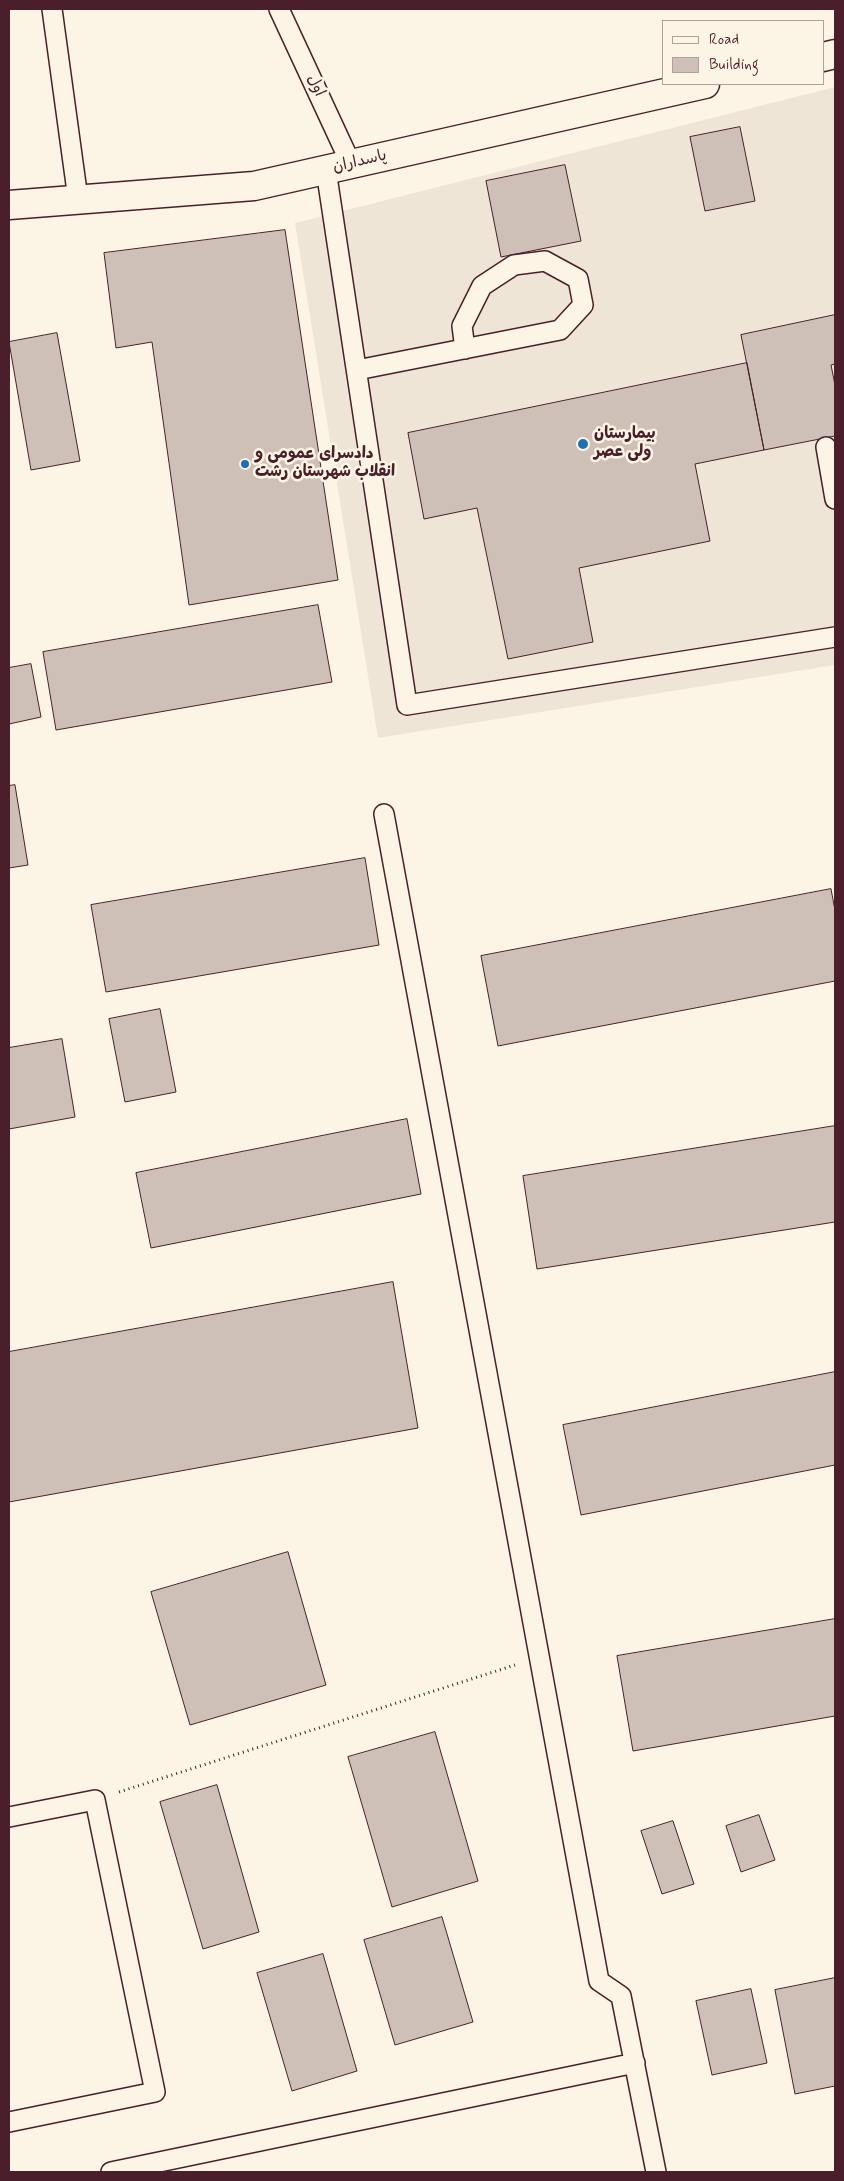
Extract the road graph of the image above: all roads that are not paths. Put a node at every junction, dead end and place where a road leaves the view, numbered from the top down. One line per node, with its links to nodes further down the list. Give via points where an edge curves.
1 (52, 9): 5 (lane)
2 (278, 9): 4 (lane, اول)
3 (701, 85): 4 (main road, پاسداران)
4 (339, 167): 5 (main road, پاسداران, via 254,186); 8 (lane, اول)
5 (78, 200): 6 (main road, پاسداران)
6 (9, 205)
7 (465, 349): 7 (lane, via 560,330 583,305 578,279 545,261 514,265 482,286 462,326); 8 (lane)
8 (356, 370): 11 (lane, اول, via 407,705)
9 (826, 447): 10 (lane)
10 (835, 498)
11 (835, 637)
12 (384, 814): 14 (lane, via 598,1980 621,1996)
13 (9, 1818): 15 (lane, via 95,1800 155,2092)
14 (634, 2064): 16 (lane); 17 (lane)
15 (9, 2122)
16 (111, 2172)
17 (656, 2172)

